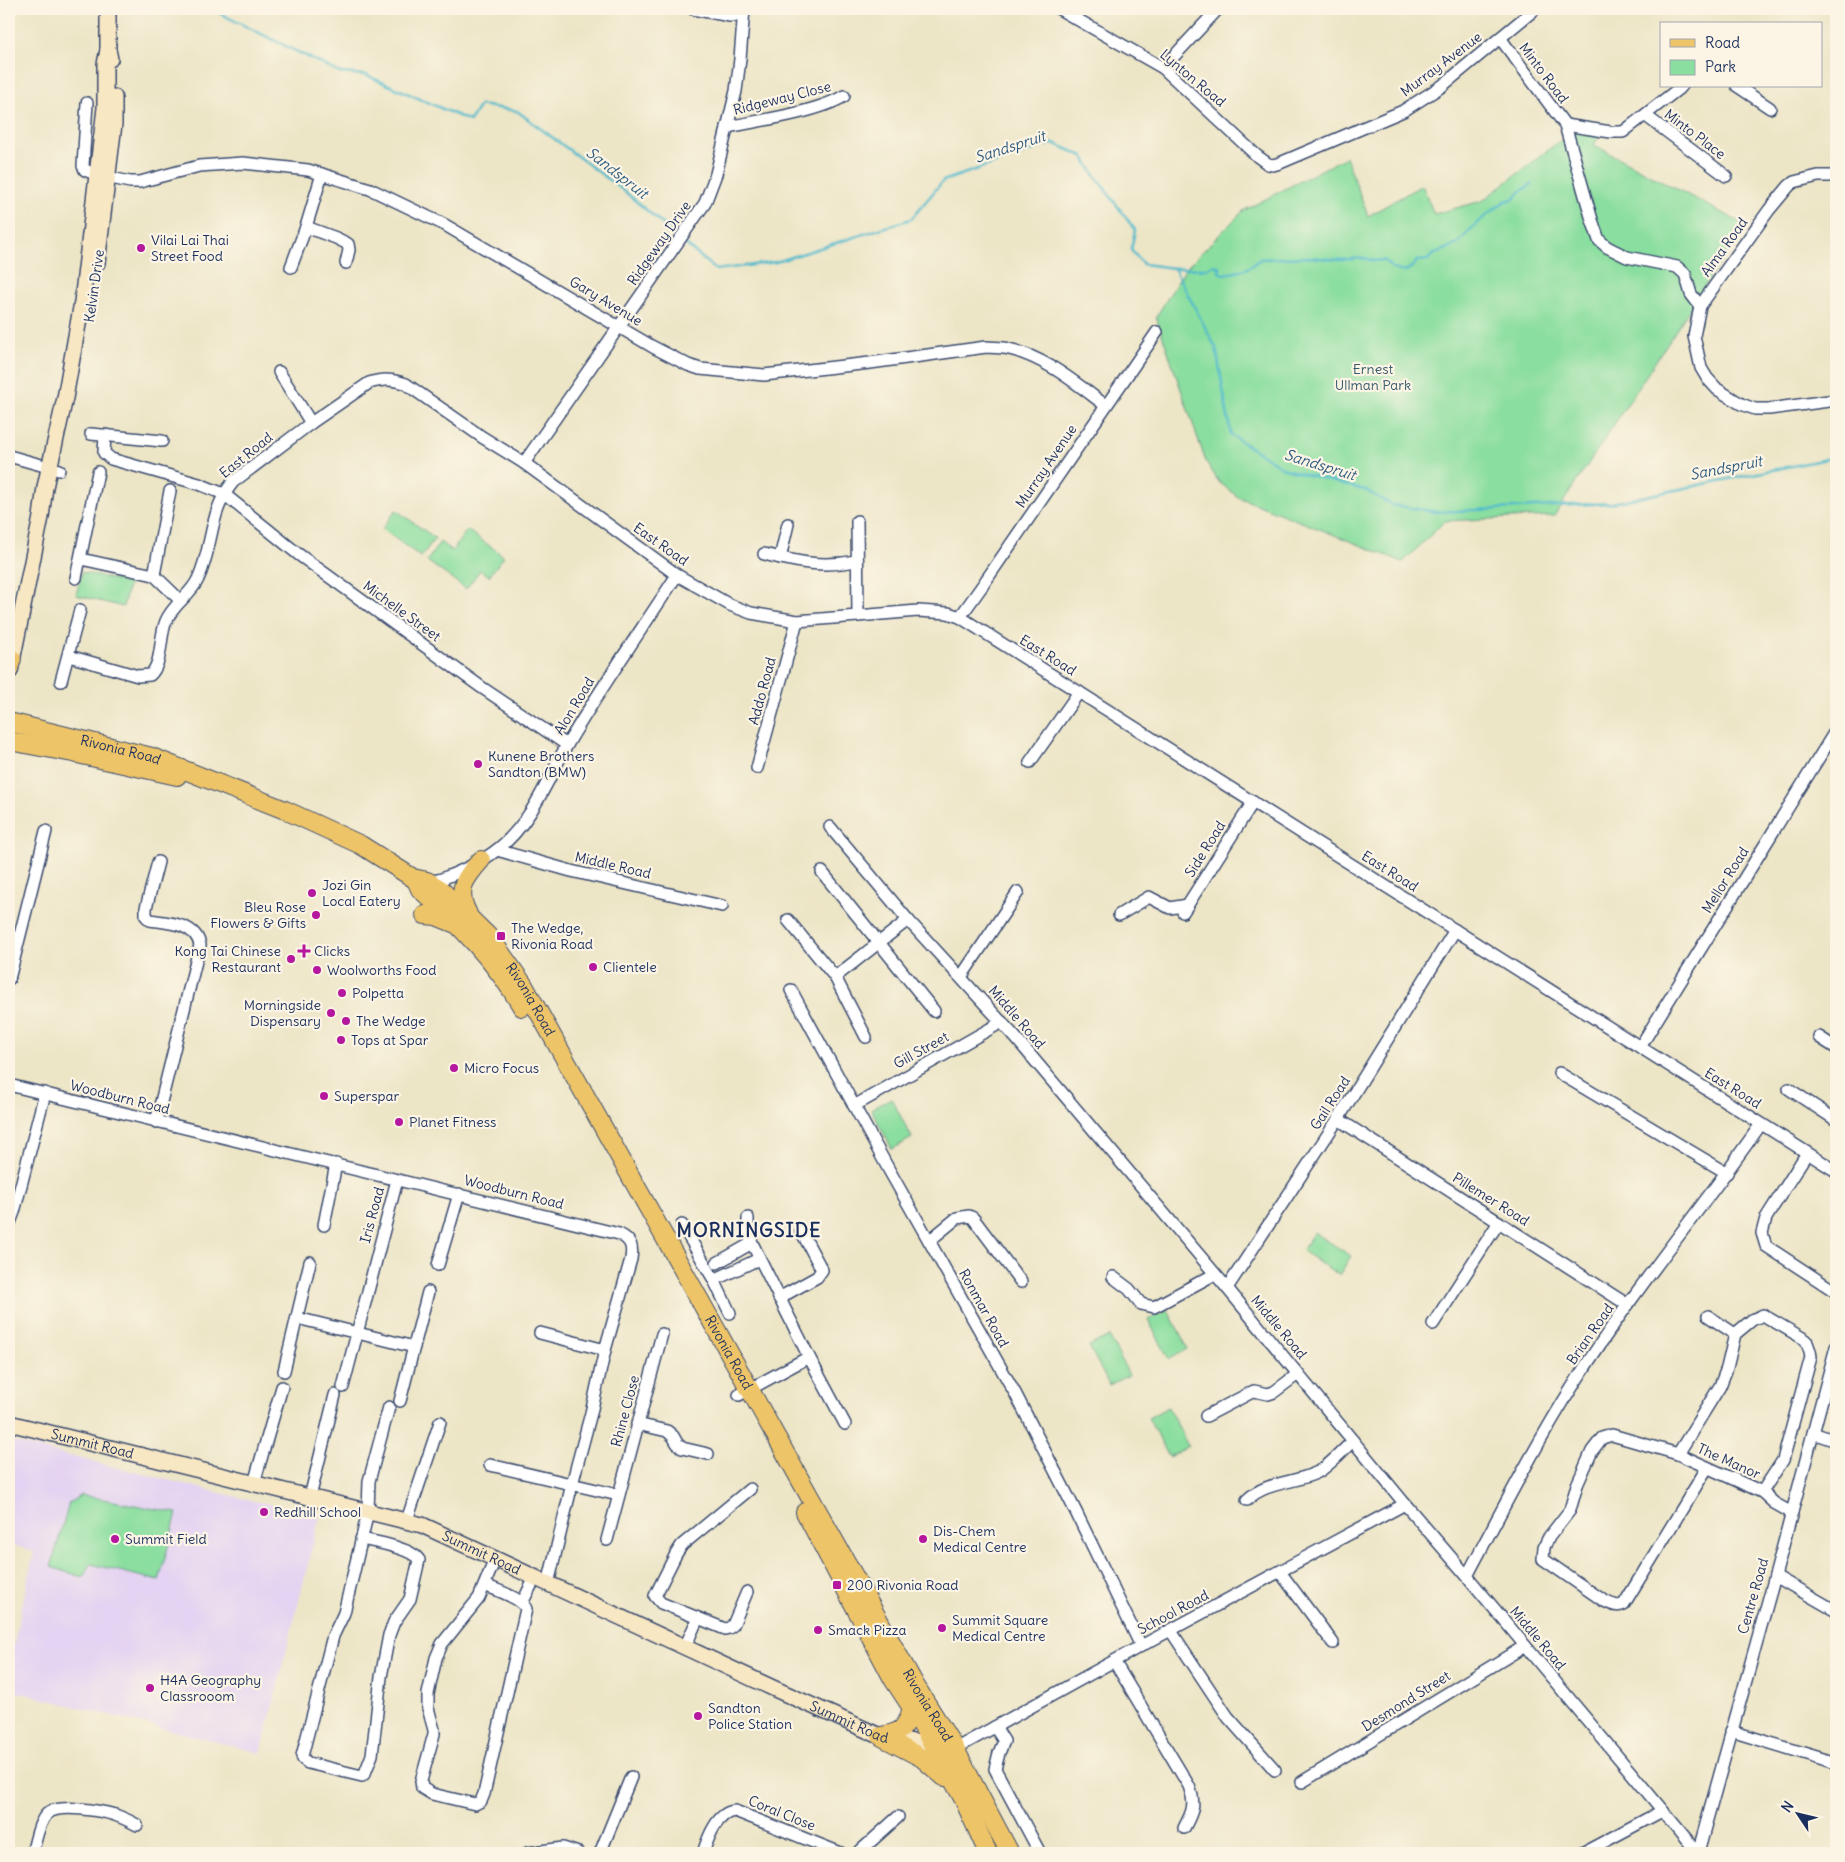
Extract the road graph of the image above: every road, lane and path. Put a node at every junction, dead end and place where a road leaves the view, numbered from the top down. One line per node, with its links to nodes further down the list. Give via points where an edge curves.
1 (693, 9): 6 (street, via 730,16)
2 (1059, 9): 8 (street, Lynton Road)
3 (1218, 9): 8 (street)
4 (1533, 9): 7 (street, Murray Avenue)
5 (108, 11): 21 (main road, Kelvin Drive)
6 (744, 12): 16 (street, Ridgeway Drive, via 736,91)
7 (1500, 38): 15 (street, Minto Road); 17 (street, Murray Avenue, via 1442,86 1403,111)
8 (1163, 68): 17 (street, Lynton Road, via 1263,162)
9 (1680, 88): 14 (street, Minto Place)
10 (1741, 88): 13 (street)
11 (844, 96): 16 (street, Ridgeway Close, via 807,110)
12 (87, 103): 21 (street, via 83,166)
13 (1770, 108)
14 (1646, 116): 15 (street, Minto Place, via 1622,132); 19 (street, Minto Place)
15 (1565, 125): 25 (street, via 1599,240 1627,257 1678,267)
16 (727, 127): 26 (street, Ridgeway Drive, via 710,192 690,226)
17 (1273, 165)
18 (322, 174): 21 (street, Gary Avenue, via 289,167 224,163 199,166 140,182); 22 (street); 26 (street, Gary Avenue, via 370,189 445,225)
19 (1726, 176)
20 (1836, 176): 25 (street, Alma Road, via 1818,176 1789,186)
21 (102, 177): 37 (main road, Kelvin Drive)
22 (306, 227): 23 (street, via 348,244); 24 (street)
23 (346, 263)
24 (291, 267)
25 (1700, 306): 29 (street, Alma Road, via 1694,336 1701,368 1718,389 1755,409)
26 (618, 326): 30 (street, Gary Avenue, via 688,365 764,375 986,348 1009,349 1049,366); 36 (street, Ridgeway Drive)
27 (1157, 332): 30 (street, Murray Avenue)
28 (278, 372): 31 (street)
29 (1836, 400)
30 (1105, 405): 53 (street, Murray Avenue)
31 (311, 423): 36 (street, East Road, via 369,383 397,381); 40 (street, East Road, via 240,476)
32 (91, 434): 33 (street)
33 (105, 435): 34 (street); 40 (street, Michelle Street, via 104,453 111,459)
34 (162, 441)
35 (9, 456): 37 (street)
36 (524, 464): 48 (street, East Road)
37 (54, 468): 56 (main road, Kelvin Drive, via 43,496)
38 (98, 472): 45 (street)
39 (170, 491): 47 (street)
40 (224, 494): 50 (street, via 198,580); 62 (street, Michelle Street, via 298,554)
41 (856, 521): 46 (street)
42 (788, 524): 44 (street)
43 (764, 554): 44 (street)
44 (780, 558): 46 (street, via 819,565)
45 (81, 559): 47 (street); 49 (street)
46 (856, 562): 52 (street)
47 (154, 575): 50 (street)
48 (677, 576): 54 (street, East Road, via 751,614); 62 (street, Alon Road)
49 (76, 578)
50 (180, 600): 55 (street, via 166,621 154,672 150,675 138,676)
51 (80, 610): 55 (street)
52 (858, 616): 53 (street, East Road, via 918,611); 54 (street, East Road)
53 (960, 617): 58 (street, East Road)
54 (797, 621): 64 (street, Addo Road)
55 (69, 656): 57 (street)
56 (10, 667)
57 (62, 681)
58 (1079, 692): 63 (street); 66 (street, East Road)
59 (9, 722): 65 (main road, Rivonia Road, via 152,757)
60 (1836, 730): 90 (street, Mellor Road)
61 (9, 741): 65 (main road, Rivonia Road)
62 (567, 745): 69 (street, Alon Road, via 525,821)
63 (1030, 762)
64 (757, 768)
65 (229, 788): 73 (main road, Rivonia Road, via 361,845)
66 (1253, 802): 76 (street, Side Road, via 1185,908 1170,908 1149,896); 80 (street, East Road)
67 (830, 826): 78 (street, Middle Road)
68 (46, 831): 84 (street)
69 (497, 850): 70 (street, Alon Road); 75 (street, Middle Road, via 571,871)
70 (481, 860): 73 (street, Alon Road); 79 (main road, via 462,887)
71 (158, 862): 99 (street, via 146,916 150,920 186,927 196,935 200,945)
72 (822, 872): 81 (street)
73 (429, 890): 79 (main road, Rivonia Road); 79 (main road, via 436,916)
74 (1018, 892): 83 (street)
75 (722, 906)
76 (1119, 915)
77 (788, 920): 82 (street)
78 (908, 920): 81 (street); 83 (street, Middle Road)
79 (465, 923): 143 (main road, Rivonia Road, via 514,992)
80 (1455, 930): 90 (street, East Road); 97 (street, Gail Road)
81 (880, 942): 82 (street); 86 (street)
82 (835, 977): 88 (street)
83 (960, 977): 87 (street, Middle Road)
84 (9, 979)
85 (791, 990): 96 (street, Ronmar Road)
86 (934, 1011)
87 (1002, 1022): 96 (street, Gill Street); 119 (street, Middle Road)
88 (866, 1037)
89 (1819, 1037): 91 (street)
90 (1640, 1047): 100 (street, East Road)
91 (1836, 1048)
92 (1560, 1073): 104 (street)
93 (9, 1085): 95 (street, Woodburn Road)
94 (1789, 1089): 98 (street)
95 (45, 1093): 99 (street, Woodburn Road); 110 (street)
96 (854, 1106): 113 (street, Ronmar Road)
97 (1338, 1119): 108 (street, Pillemer Road); 123 (street, Gail Road)
98 (1836, 1120)
99 (156, 1122): 102 (street, Woodburn Road)
100 (1761, 1124): 101 (street, East Road); 104 (street, Brian Road)
101 (1807, 1153): 103 (street, East Road); 125 (street, via 1766,1218 1763,1241)
102 (336, 1164): 105 (street, Woodburn Road); 109 (street)
103 (1836, 1171)
104 (1727, 1172): 127 (street, Brian Road)
105 (397, 1180): 106 (street, Woodburn Road); 132 (street, Iris Road)
106 (458, 1194): 118 (street); 138 (street, Woodburn Road, via 619,1234 629,1240 632,1248 630,1259)
107 (748, 1218): 114 (street)
108 (1499, 1222): 127 (street, Pillemer Road); 131 (street)
109 (324, 1224)
110 (9, 1225)
111 (682, 1225): 121 (street)
112 (801, 1231): 126 (street, via 822,1270 817,1277)
113 (928, 1241): 122 (street, via 958,1218 973,1218); 185 (street, Ronmar Road, via 1014,1393)
114 (752, 1243): 115 (street); 117 (street)
115 (759, 1258): 121 (street); 126 (street)
116 (310, 1262): 130 (street)
117 (716, 1263)
118 (438, 1265)
119 (1215, 1274): 120 (street, via 1154,1307 1141,1304 1129,1289); 123 (street, Middle Road)
120 (1112, 1277)
121 (714, 1280): 128 (street)
122 (1021, 1282)
123 (1227, 1288): 141 (street, Middle Road)
124 (428, 1292): 136 (street)
125 (1836, 1292)
126 (779, 1298): 139 (street)
127 (1628, 1305): 175 (street, Brian Road, via 1553,1418)
128 (730, 1313)
129 (1708, 1316): 135 (street)
130 (297, 1318): 132 (street); 140 (street)
131 (1432, 1324)
132 (357, 1333): 136 (street); 163 (street, Iris Road)
133 (540, 1334): 138 (street)
134 (662, 1334): 149 (street, Rhine Close)
135 (1735, 1334): 155 (street, via 1720,1386); 161 (street, via 1763,1315 1806,1340 1810,1351 1783,1460)
136 (414, 1346): 144 (street)
137 (1836, 1347): 151 (street, Centre Road)
138 (605, 1350): 159 (street, Woodburn Road)
139 (809, 1357): 143 (street); 150 (street)
140 (284, 1371)
141 (1298, 1374): 146 (street, via 1274,1392 1254,1391); 152 (street, Middle Road)
142 (282, 1387): 158 (street)
143 (744, 1392): 171 (main road, Rivonia Road); 173 (main road, Rivonia Road)
144 (400, 1401)
145 (389, 1407): 166 (street, via 369,1481)
146 (1206, 1416)
147 (440, 1422): 168 (street)
148 (9, 1423): 158 (main road, Summit Road)
149 (637, 1424): 154 (street, via 668,1431 682,1448); 162 (street, Rhine Close)
150 (845, 1424)
151 (1813, 1433): 153 (street); 167 (street, Centre Road)
152 (1353, 1441): 164 (street, via 1319,1471 1263,1488); 165 (street, Middle Road)
153 (1836, 1441)
154 (708, 1454)
155 (1678, 1454): 157 (street, The Manor); 157 (street, The Manor, via 1612,1434 1602,1438 1592,1451 1577,1485 1569,1513 1549,1537 1542,1552 1543,1559 1604,1601 1612,1605 1624,1604)
156 (490, 1465): 159 (street)
157 (1707, 1468): 161 (street, The Manor)
158 (254, 1483): 163 (main road, Summit Road)
159 (572, 1484): 162 (street); 177 (street, Woodburn Road)
160 (750, 1489): 182 (street, via 682,1545 656,1593 658,1601)
161 (1762, 1492): 167 (street, The Manor)
162 (618, 1495): 170 (street, Rhine Close)
163 (310, 1497): 166 (main road, Summit Road)
164 (1247, 1500)
165 (1405, 1504): 174 (street, School Road); 175 (street, Middle Road)
166 (368, 1512): 168 (main road, Summit Road); 169 (street)
167 (1792, 1513): 176 (street, Centre Road)
168 (407, 1520): 172 (main road, Summit Road)
169 (361, 1539): 169 (street, via 344,1613 333,1636 302,1756 308,1763 362,1776 372,1754 380,1677 389,1635 410,1599 419,1560 406,1551)
170 (606, 1540)
171 (838, 1546): 173 (main road, via 833,1554); 194 (main road, Rivonia Road, via 915,1685)
172 (495, 1559): 177 (main road, Summit Road); 178 (street)
173 (834, 1567): 189 (main road, Rivonia Road, via 893,1679)
174 (1280, 1572): 183 (street, School Road); 184 (street)
175 (1467, 1576): 186 (street, Middle Road)
176 (1775, 1576): 181 (street); 191 (street, Centre Road)
177 (541, 1581): 180 (street, Woodburn Road); 187 (main road, Summit Road)
178 (484, 1585): 180 (street); 180 (street, via 479,1598 436,1658 428,1701 434,1734 421,1785 429,1793 472,1803 483,1800 526,1610)
179 (747, 1592): 182 (street, via 729,1628)
180 (522, 1602)
181 (1836, 1611)
182 (698, 1618): 187 (street)
183 (1171, 1631): 185 (street, School Road); 196 (street, via 1228,1717)
184 (1333, 1643)
185 (1141, 1646): 188 (street, School Road)
186 (1524, 1646): 198 (street, Desmond Street); 200 (street, Middle Road)
187 (685, 1647): 192 (main road, Summit Road)
188 (1114, 1661): 190 (street, School Road); 203 (street, via 1189,1786 1194,1809)
189 (912, 1708): 192 (main road, via 906,1725 900,1731); 193 (main road, Rivonia Road)
190 (995, 1726): 194 (street, School Road); 213 (street, via 1004,1741 995,1769)
191 (1731, 1731): 195 (street); 215 (street, Centre Road)
192 (882, 1737): 193 (main road, Summit Road); 199 (main road, via 929,1762)
193 (931, 1745): 194 (main road, Summit Road); 199 (main road, Rivonia Road)
194 (955, 1749): 212 (main road, Rivonia Road)
195 (1833, 1762)
196 (1275, 1770)
197 (631, 1777): 207 (street)
198 (1302, 1782)
199 (963, 1798): 211 (main road, Rivonia Road)
200 (1662, 1811): 214 (street); 215 (street, Middle Road)
201 (898, 1818): 210 (street)
202 (137, 1825): 204 (street, via 113,1814 64,1808 52,1810 40,1826)
203 (1184, 1828)
204 (32, 1853)
205 (527, 1853): 206 (street, via 563,1848)
206 (578, 1853)
207 (600, 1853)
208 (703, 1853): 209 (street, Coral Close, via 718,1822 735,1811)
209 (841, 1853)
210 (858, 1853)
211 (988, 1853)
212 (1010, 1853)
213 (1040, 1853)
214 (1583, 1853)
215 (1698, 1853)

